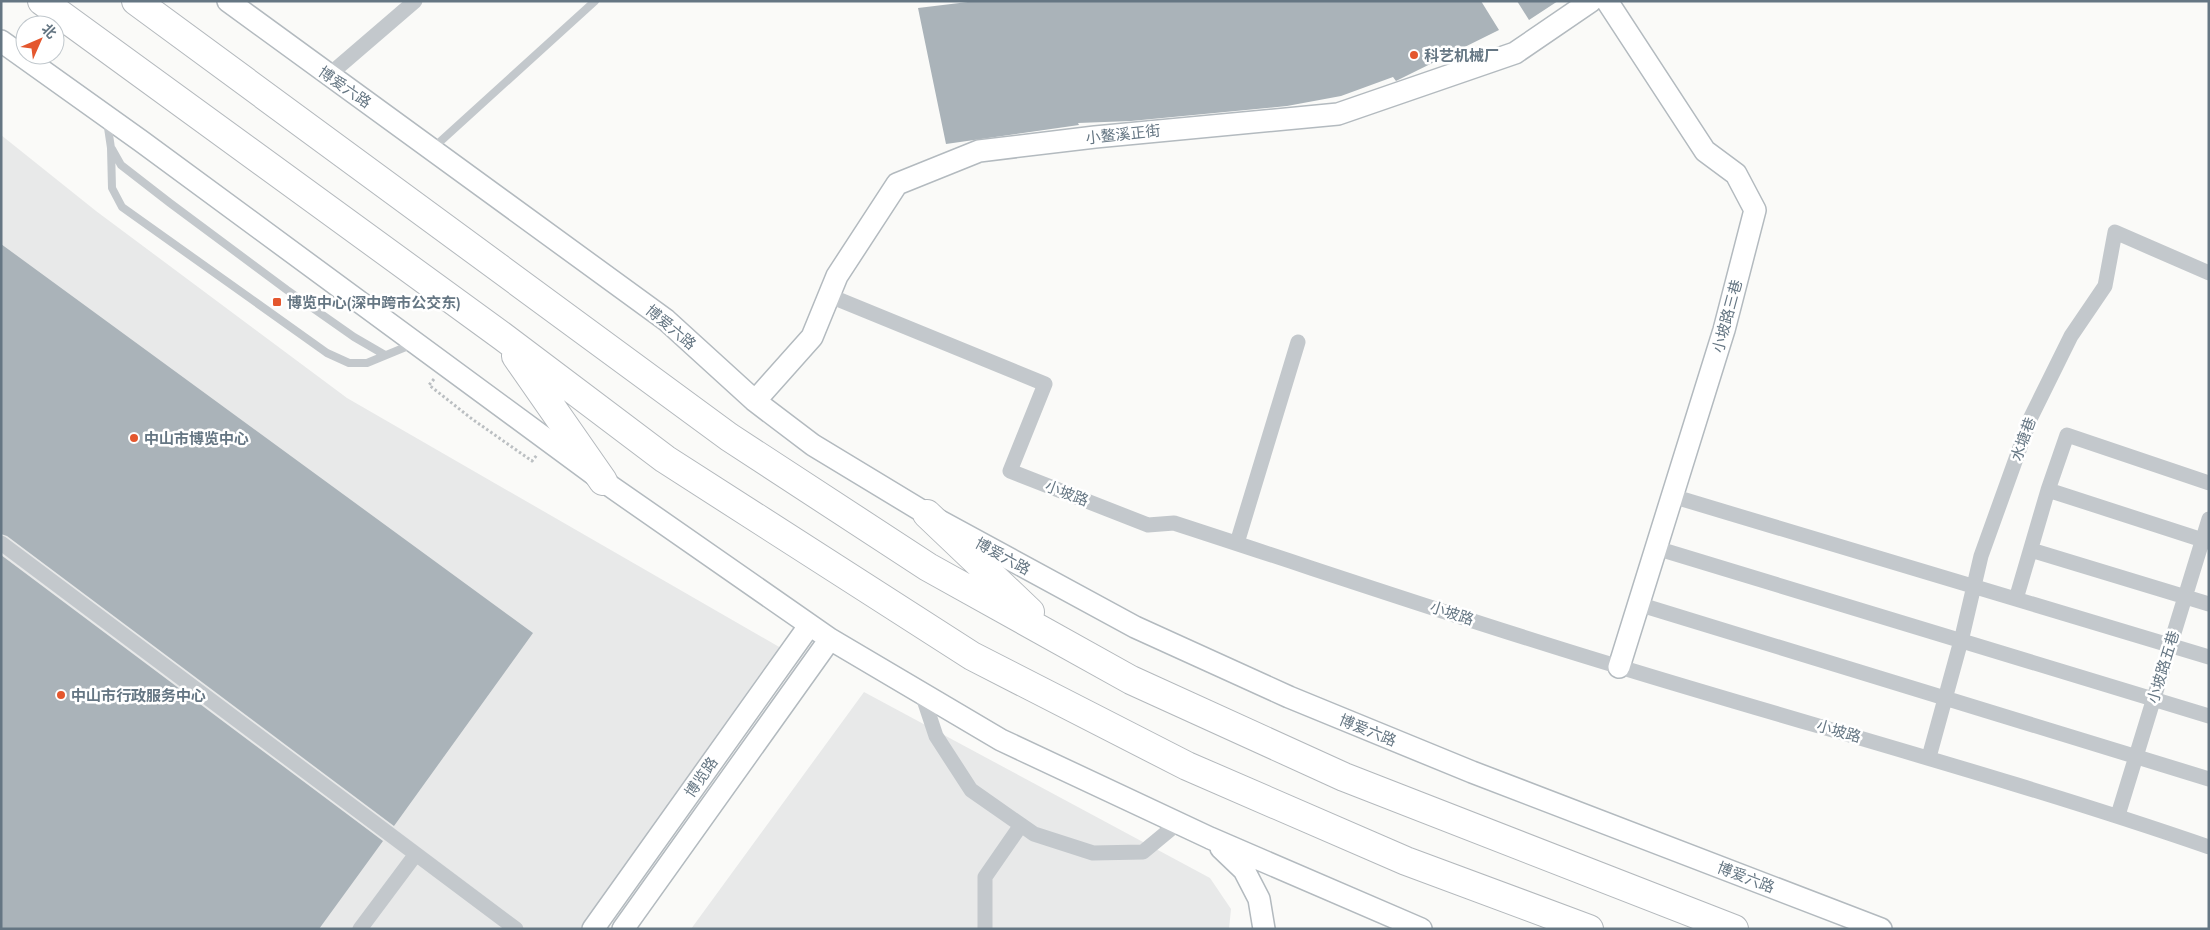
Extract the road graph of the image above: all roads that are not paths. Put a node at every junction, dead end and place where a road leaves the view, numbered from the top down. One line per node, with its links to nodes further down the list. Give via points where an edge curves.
1 (42, 1): 15 (highway)
2 (136, 1): 38 (highway, via 729,437 928,567)
3 (228, 1): 9 (street, 博爱六路)
4 (415, 1): 9 (street)
5 (596, 1): 12 (lane)
6 (1591, 1): 14 (street, 小鳌溪正街, via 1515,53 1338,114 979,151 897,184 837,276)
7 (1607, 1): 23 (street, 小坡路三巷, via 1705,151 1736,174 1754,210 1724,330)
8 (1, 41): 10 (street)
9 (329, 75): 12 (street, 博爱六路)
10 (107, 116): 11 (lane); 17 (street)
11 (111, 148): 18 (lane, via 121,165 170,203 294,295); 18 (lane, via 112,188 122,207 327,353 349,363 367,363)
12 (431, 149): 19 (street, 博爱六路, via 666,320)
13 (2209, 273): 31 (street, 水塘巷, via 2115,232 2105,286 2071,336 2031,417 1981,556)
14 (830, 296): 19 (street, 小鳌溪正街, via 812,337); 28 (street, 小坡路, via 1045,384 1010,471 1148,525 1174,523)
15 (502, 336): 20 (highway); 63 (highway, via 665,459 972,656 1186,766 1406,861)
16 (1298, 342): 28 (street)
17 (416, 343): 18 (lane); 20 (street)
18 (386, 355)
19 (755, 401): 24 (street, 博爱六路, via 813,445)
20 (603, 481): 36 (street)
21 (2209, 483): 22 (street, via 2067,435)
22 (2048, 490): 26 (street); 30 (street)
23 (1672, 496): 29 (street, 小坡路三巷); 31 (street)
24 (927, 514): 38 (highway); 65 (street, 博爱六路, via 1134,627 1289,697 1472,772)
25 (2209, 520): 26 (street, 小坡路五巷)
26 (2206, 541): 32 (street, 小坡路五巷)
27 (1, 543): 55 (street)
28 (1237, 543): 42 (street, 小坡路)
29 (1656, 548): 34 (street, 小坡路三巷); 39 (street)
30 (2031, 550): 32 (street); 33 (street)
31 (1974, 587): 33 (street); 39 (street, 水塘巷)
32 (2185, 597): 35 (street); 40 (street, 小坡路五巷)
33 (2016, 599): 40 (street)
34 (1638, 604): 42 (street, 小坡路三巷); 44 (street)
35 (2209, 604)
36 (809, 626): 37 (street); 58 (street, 博览路)
37 (830, 639): 43 (street); 59 (street, 博览路)
38 (1058, 639): 64 (highway, via 1131,680 1344,777)
39 (1961, 641): 44 (street, 水塘巷); 45 (street)
40 (2170, 646): 41 (street); 45 (street, 小坡路五巷)
41 (2209, 658)
42 (1619, 667): 47 (street, 小坡路)
43 (922, 694): 51 (street, via 1001,740); 52 (street, via 936,736 971,790)
44 (1945, 698): 47 (street, 水塘巷); 48 (street)
45 (2154, 699): 46 (street); 48 (street, 小坡路五巷)
46 (2209, 716)
47 (1929, 757): 50 (street, 小坡路)
48 (2136, 757): 49 (street); 50 (street, 小坡路五巷)
49 (2209, 779)
50 (2118, 815): 54 (street, 小坡路)
51 (1178, 822): 52 (street, via 1143,852 1093,853 1034,834); 53 (street)
52 (1021, 825): 60 (street, via 985,878)
53 (1210, 838): 61 (street, via 1244,870 1259,899); 62 (street)
54 (2209, 847)
55 (416, 854): 56 (street); 57 (street)
56 (360, 929)
57 (516, 929)
58 (593, 929)
59 (622, 929)
60 (985, 929)
61 (1264, 929)
62 (1421, 929)
63 (1589, 929)
64 (1734, 929)
65 (1881, 929)

